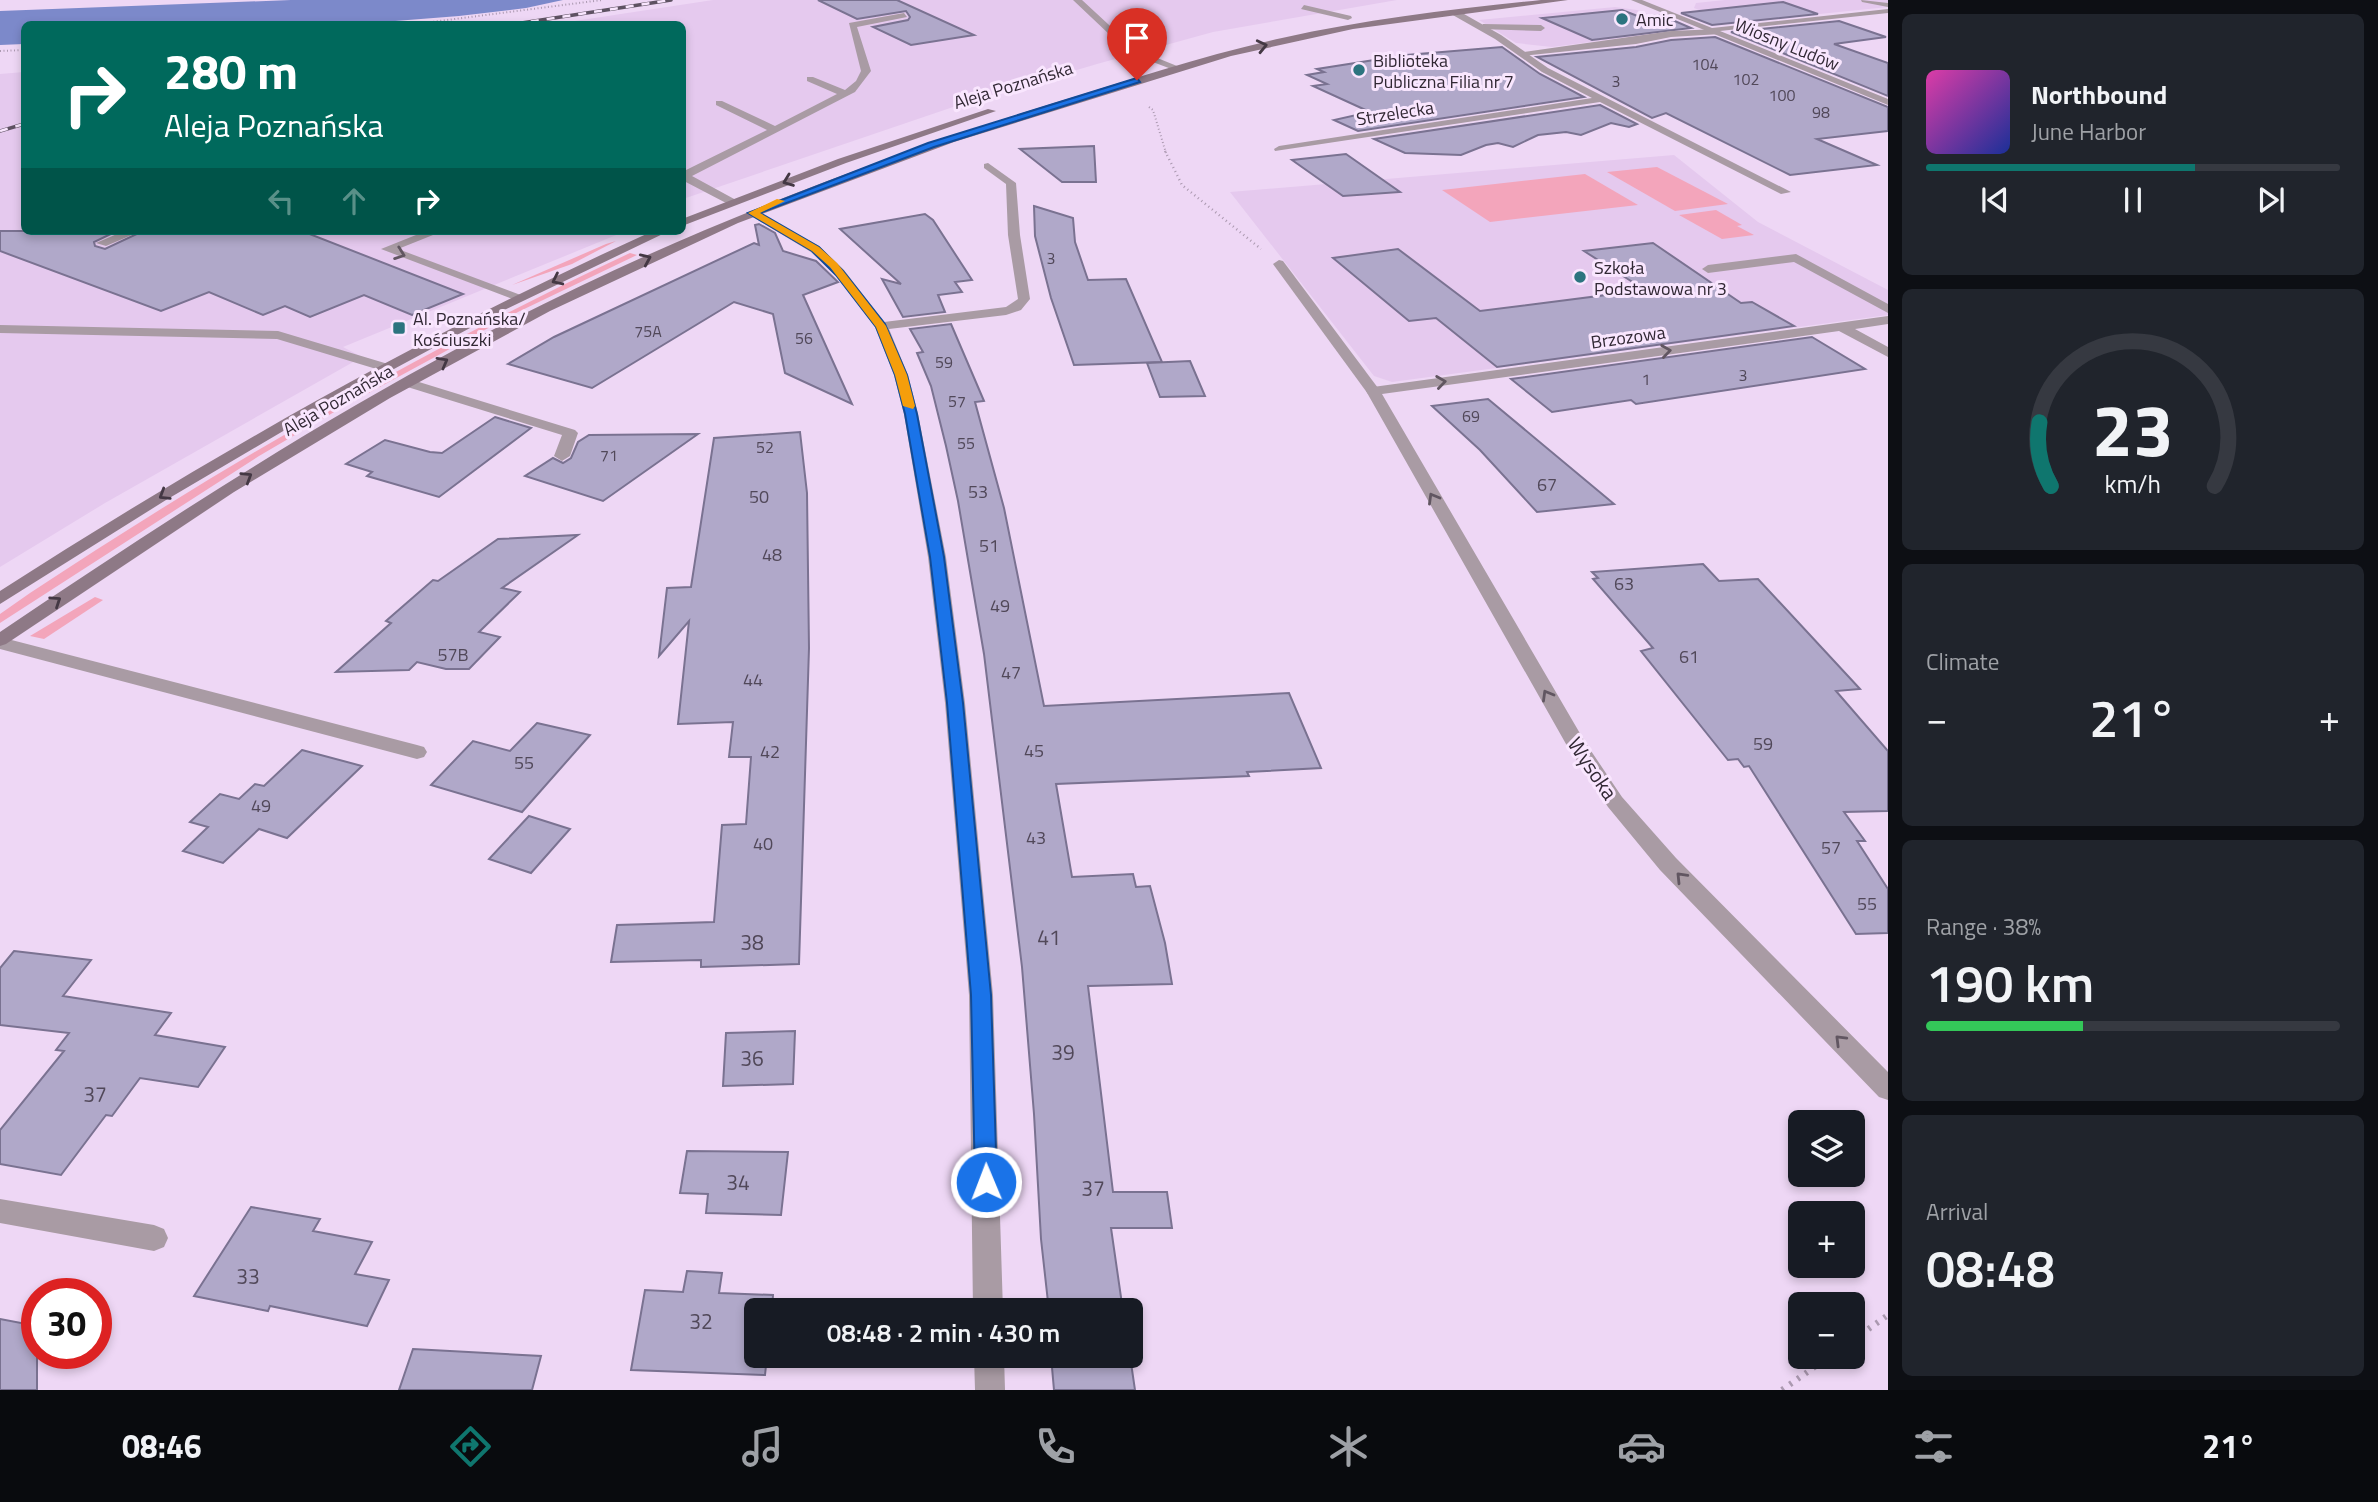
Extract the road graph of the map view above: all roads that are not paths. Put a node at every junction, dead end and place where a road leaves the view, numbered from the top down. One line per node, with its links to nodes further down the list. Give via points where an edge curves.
1 (1077, 0): 15 (street)
2 (1490, 0): 11 (main road)
3 (1564, 0): 9 (main road, Aleja Poznańska)
4 (1635, 0): 14 (street, Wiosny Ludów)
5 (1865, 0): 6 (street)
6 (1888, 5)
7 (1304, 7): 11 (street)
8 (1888, 11): 14 (street)
9 (1454, 12): 12 (street); 20 (main road, Aleja Poznańska, one-way to 9, via 1326,32)
10 (904, 15): 24 (street, via 852,25 866,71)
11 (1348, 19): 16 (main road)
12 (1483, 27): 13 (street); 17 (street)
13 (1541, 28)
14 (1715, 31): 17 (street); 26 (street, Wiosny Ludów)
15 (1120, 40): 18 (street); 19 (street)
16 (1220, 45)
17 (1521, 53): 27 (street)
18 (1174, 56): 19 (main road); 20 (street)
19 (1156, 62): 21 (main road); 22 (street)
20 (1196, 63): 22 (main road, Aleja Poznańska)
21 (1136, 68)
22 (1177, 68): 38 (main road, Aleja Poznańska, via 931,145)
23 (810, 79): 24 (street)
24 (846, 94): 31 (street)
25 (1888, 94): 26 (street)
26 (1873, 96): 28 (street, Wiosny Ludów)
27 (1601, 99): 32 (street, Strzelecka); 36 (street)
28 (1888, 102)
29 (719, 103): 31 (street)
30 (1004, 107): 37 (main road, Aleja Poznańska, one-way to 37)
31 (776, 130): 34 (street)
32 (1279, 149)
33 (988, 166): 49 (street, via 1011,183 1022,303 999,312)
34 (686, 174)
35 (686, 177): 37 (street)
36 (1784, 192)
37 (732, 202): 38 (main road); 39 (main road, Aleja Poznańska)
38 (752, 213): 49 (street, via 827,258); 54 (main road, Aleja Poznańska, one-way to 38, via 580,290)
39 (686, 221)
40 (124, 235): 43 (street)
41 (426, 235): 46 (street, one-way to 46, via 387,249)
42 (654, 235): 46 (main road, Aleja Poznańska, one-way to 46)
43 (102, 243)
44 (1279, 264): 55 (street, Wysoka)
45 (1708, 269): 47 (street, via 1796,258)
46 (520, 298): 53 (main road, Aleja Poznańska)
47 (1888, 309)
48 (1888, 320): 50 (street, Brzozowa)
49 (881, 326): 63 (street, via 911,414 937,557 955,703 981,995)
50 (1842, 327): 52 (street); 55 (street, Brzozowa, one-way to 50)
51 (0, 329): 53 (street, via 278,335)
52 (1888, 353)
53 (383, 368): 57 (main road, Aleja Poznańska, one-way to 57, via 189,479)
54 (406, 382): 56 (street, via 570,433); 58 (main road, Aleja Poznańska, one-way to 54, via 223,491)
55 (1373, 391): 60 (street, Wysoka, one-way to 55, via 1668,864 1615,802 1576,744)
56 (562, 456)
57 (0, 600)
58 (0, 641): 59 (street)
59 (417, 752)
60 (1888, 1088)
61 (0, 1211): 62 (street)
62 (154, 1238)
63 (988, 1298)
64 (989, 1368): 65 (street)
65 (990, 1390)

